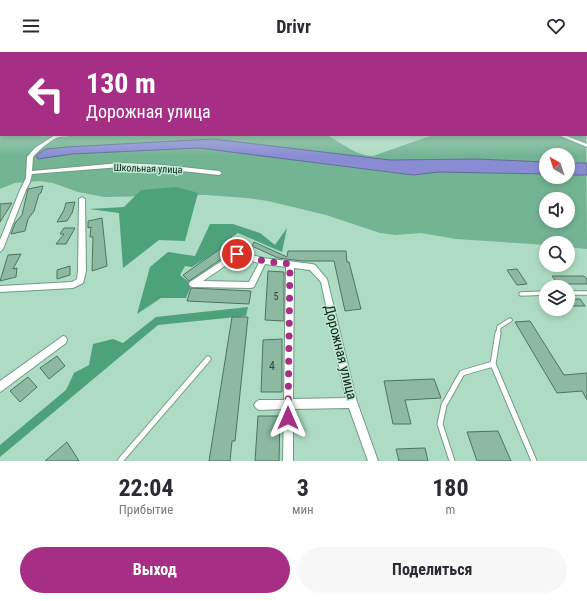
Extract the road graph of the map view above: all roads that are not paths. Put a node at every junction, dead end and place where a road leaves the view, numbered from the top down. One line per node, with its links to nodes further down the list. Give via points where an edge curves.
1 (57, 136): 4 (street, via 37,149 30,157)
2 (562, 136): 3 (street)
3 (587, 146)
4 (30, 173): 5 (street, Школьная улица, via 120,165); 7 (street)
5 (219, 173)
6 (82, 200): 10 (street, via 80,281 73,285)
7 (0, 249)
8 (264, 261): 8 (street, Дорожная улица, via 252,285 193,284 237,254); 9 (street, Дорожная улица)
9 (290, 264): 20 (street, Дорожная улица, via 312,267 324,281); 22 (street)
10 (0, 289)
11 (539, 293): 14 (lane)
12 (575, 293): 13 (lane)
13 (587, 293)
14 (521, 294)
15 (510, 320): 18 (lane, via 499,327)
16 (63, 340): 19 (street)
17 (208, 359): 23 (lane)
18 (493, 364): 26 (lane, via 462,373 444,405 440,424); 27 (lane)
19 (0, 387)
20 (353, 403): 22 (street); 25 (street, Дорожная улица)
21 (259, 404): 22 (street)
22 (287, 404): 24 (street)
23 (120, 461)
24 (288, 461)
25 (374, 461)
26 (452, 461)
27 (534, 461)

